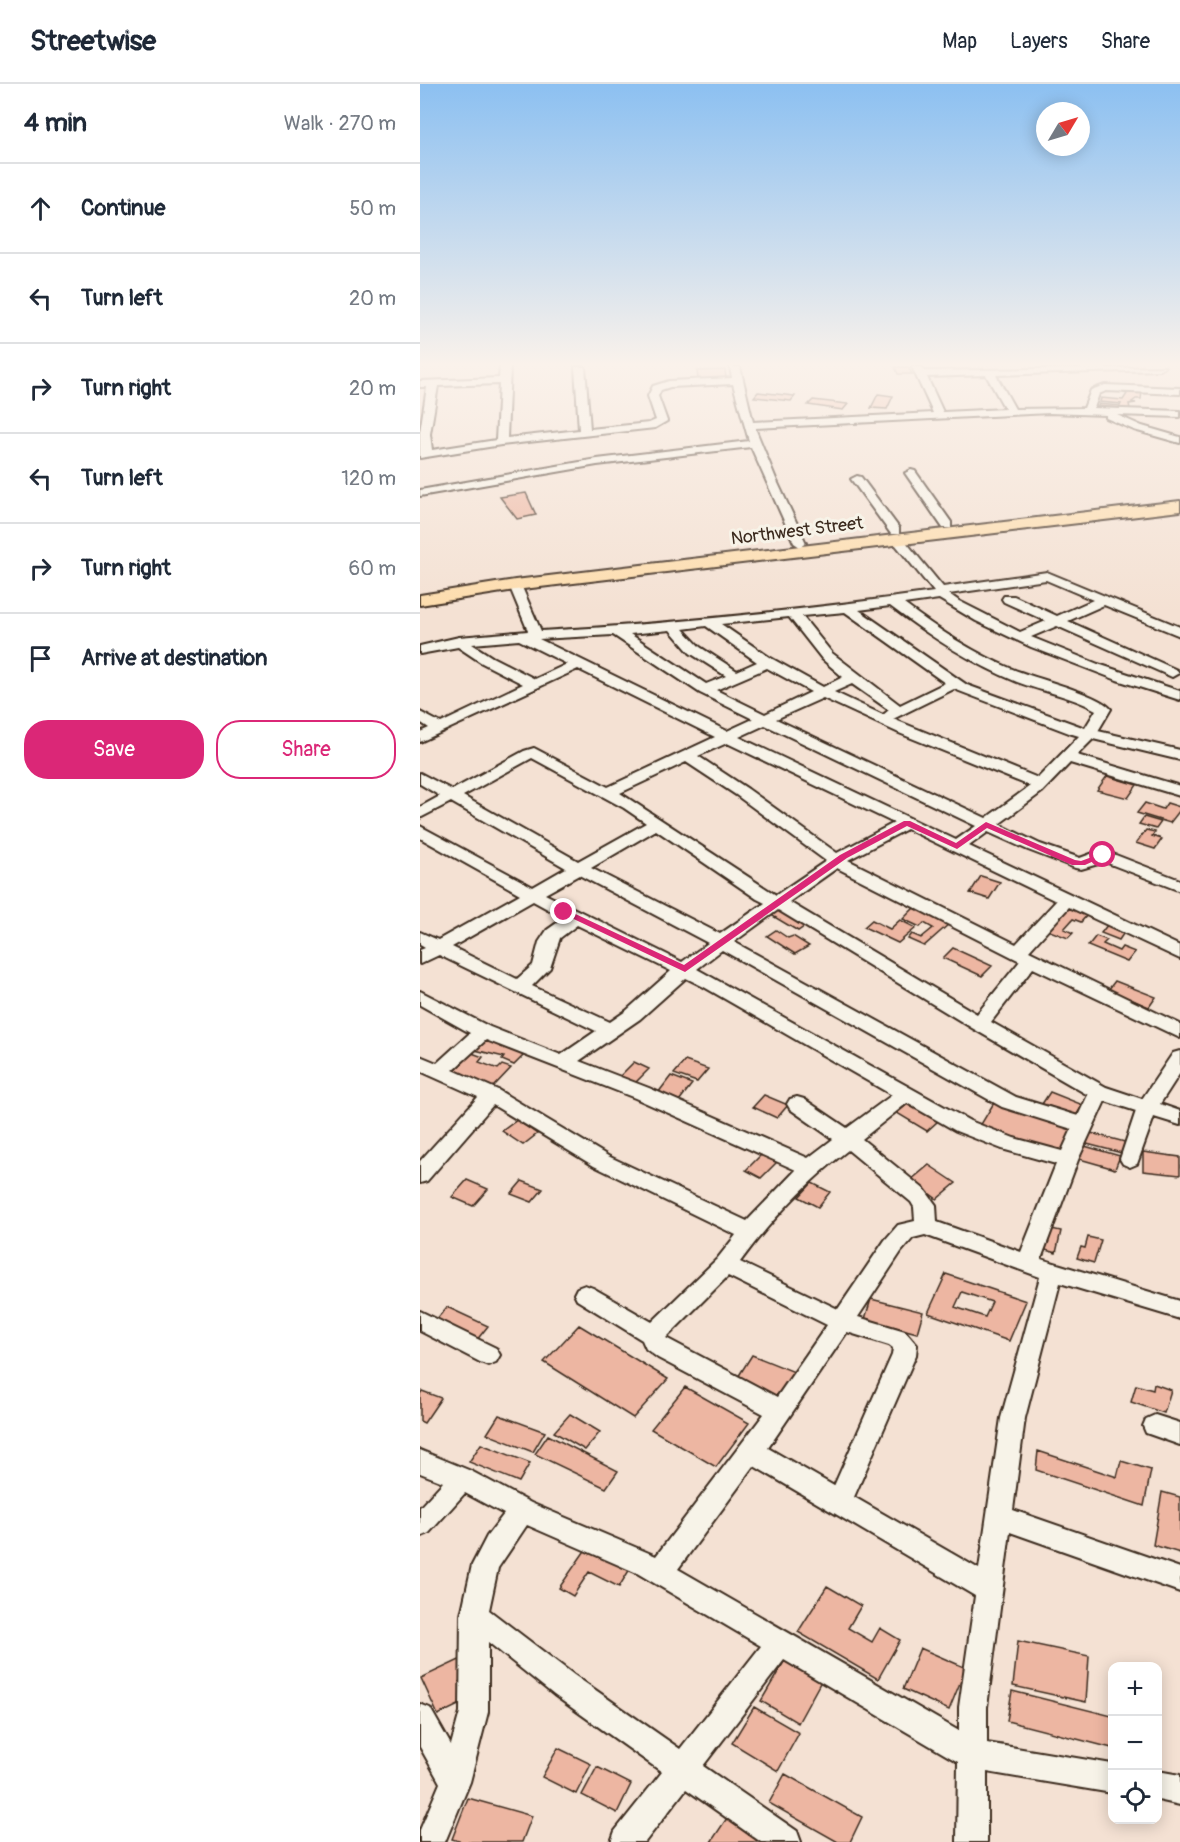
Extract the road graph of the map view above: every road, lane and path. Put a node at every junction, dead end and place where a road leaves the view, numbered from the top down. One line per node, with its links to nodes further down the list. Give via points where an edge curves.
1 (459, 449): 7 (street)
2 (543, 449): 6 (street)
3 (565, 449): 6 (street)
4 (625, 449): 6 (street)
5 (759, 449): 15 (street)
6 (561, 452): 10 (street)
7 (424, 455)
8 (911, 473): 13 (street)
9 (857, 479): 14 (street)
10 (420, 493)
11 (1180, 499): 13 (main road, Northwest Street)
12 (1180, 506): 14 (main road, Northwest Street)
13 (947, 525): 14 (main road, Northwest Street)
14 (896, 535): 15 (main road, Northwest Street); 16 (main road, Northwest Street); 18 (street)
15 (800, 543): 17 (main road, Northwest Street)
16 (515, 585): 19 (main road, Northwest Street); 30 (street)
17 (420, 591)
18 (941, 593): 21 (street, via 1041,576); 22 (street); 31 (street, via 954,604)
19 (420, 600)
20 (1009, 600): 26 (street)
21 (1104, 600): 26 (street); 29 (street)
22 (893, 602): 23 (street); 50 (street, via 990,664 1101,707 1104,712)
23 (848, 608): 24 (street); 40 (street)
24 (792, 614): 25 (street); 38 (street, via 827,656)
25 (708, 621): 27 (street); 34 (street)
26 (1055, 622): 31 (street); 36 (street)
27 (672, 625): 28 (street); 37 (street, via 695,650)
28 (616, 631): 30 (street); 42 (street)
29 (1180, 632)
30 (529, 636): 32 (street); 35 (street)
31 (1020, 637): 41 (street, via 1090,668)
32 (459, 641): 33 (street); 39 (street)
33 (420, 650)
34 (768, 662): 37 (street); 43 (street)
35 (578, 664): 39 (street); 51 (street)
36 (1176, 669): 41 (street)
37 (736, 676): 42 (street)
38 (853, 678): 43 (street); 45 (street)
39 (534, 684): 49 (street)
40 (954, 684): 45 (street); 50 (street)
41 (1156, 689): 44 (street)
42 (705, 690): 47 (street)
43 (824, 692): 47 (street); 48 (street)
44 (1180, 696)
45 (898, 710): 48 (street)
46 (420, 716): 49 (street)
47 (766, 720): 51 (street); 64 (street)
48 (883, 720): 57 (street)
49 (440, 729): 52 (street)
50 (1089, 734): 53 (street); 55 (street)
51 (729, 737): 54 (street); 63 (street)
52 (420, 738)
53 (1180, 755)
54 (687, 756): 59 (street); 67 (street)
55 (1067, 757): 57 (street); 58 (street)
56 (420, 778): 60 (street)
57 (1040, 784): 64 (street)
58 (1180, 791)
59 (608, 793): 60 (street, via 534,753); 62 (street)
60 (451, 796): 61 (street); 68 (street)
61 (420, 813)
62 (657, 823): 68 (street); 72 (street, via 744,884)
63 (907, 823): 66 (street); 67 (street)
64 (986, 825): 66 (street); 69 (street, via 1072,862 1082,864 1099,856 1108,857)
65 (420, 831): 70 (street)
66 (957, 847): 71 (street)
67 (837, 861): 72 (street); 78 (street)
68 (577, 867): 70 (street); 75 (street)
69 (1180, 886)
70 (531, 894): 73 (street); 76 (street)
71 (1066, 900): 77 (street); 78 (street)
72 (778, 902): 75 (street); 83 (street)
73 (576, 918): 80 (street); 81 (street, via 553,934 541,968)
74 (420, 938): 76 (street)
75 (721, 942): 80 (street); 97 (street, via 996,1096)
76 (439, 948): 79 (street); 81 (street)
77 (1180, 954)
78 (1025, 956): 83 (street); 86 (street)
79 (420, 958)
80 (685, 969): 84 (street); 92 (street)
81 (519, 988): 84 (street)
82 (420, 997): 85 (street)
83 (979, 1024): 91 (street)
84 (611, 1030): 89 (street)
85 (483, 1032): 89 (street); 90 (street)
86 (1180, 1032)
87 (1180, 1058): 95 (street)
88 (420, 1063): 90 (street)
89 (563, 1063): 101 (street, via 642,1093)
90 (440, 1071): 93 (street)
91 (1099, 1092): 95 (street); 97 (street)
92 (906, 1094): 98 (street); 100 (street, via 979,1132)
93 (491, 1095): 102 (street); 104 (street, via 601,1161)
94 (797, 1104): 98 (street)
95 (1148, 1106): 96 (street); 99 (street)
96 (1180, 1118)
97 (1084, 1125): 100 (street)
98 (848, 1140): 101 (street); 103 (street, via 918,1196 925,1205)
99 (1130, 1159)
100 (1068, 1160): 106 (street)
101 (810, 1168): 104 (street)
102 (422, 1170)
103 (926, 1227): 106 (street); 110 (street, via 906,1231)
104 (750, 1232): 105 (street)
105 (725, 1265): 110 (street); 111 (street)
106 (1040, 1268): 108 (street); 121 (street, via 1033,1337 1013,1418)
107 (585, 1294): 111 (street)
108 (1180, 1310)
109 (420, 1320): 112 (street)
110 (841, 1321): 113 (street); 119 (street, via 897,1338 905,1345 904,1355)
111 (654, 1335): 113 (street, via 654,1342 666,1351)
112 (488, 1355)
113 (781, 1411): 116 (street)
114 (1155, 1426): 115 (street)
115 (1180, 1434)
116 (751, 1451): 119 (street); 123 (street)
117 (420, 1461): 118 (street)
118 (462, 1479): 120 (street); 122 (street)
119 (838, 1502): 125 (street)
120 (522, 1511): 123 (street); 126 (street, via 485,1564)
121 (1000, 1517): 124 (street); 125 (street)
122 (420, 1525)
123 (660, 1572): 127 (street)
124 (1180, 1580)
125 (990, 1590): 129 (street, via 974,1707)
126 (474, 1615): 130 (street, via 564,1685); 132 (street, via 474,1712)
127 (780, 1643): 129 (street); 130 (street)
128 (420, 1718): 132 (street)
129 (973, 1755): 131 (street); 138 (street)
130 (682, 1768): 136 (street); 137 (street)
131 (1108, 1778)
132 (455, 1782): 135 (street)
133 (1162, 1787): 134 (street)
134 (1180, 1790)
135 (430, 1842)
136 (626, 1842)
137 (786, 1842)
138 (972, 1842)

